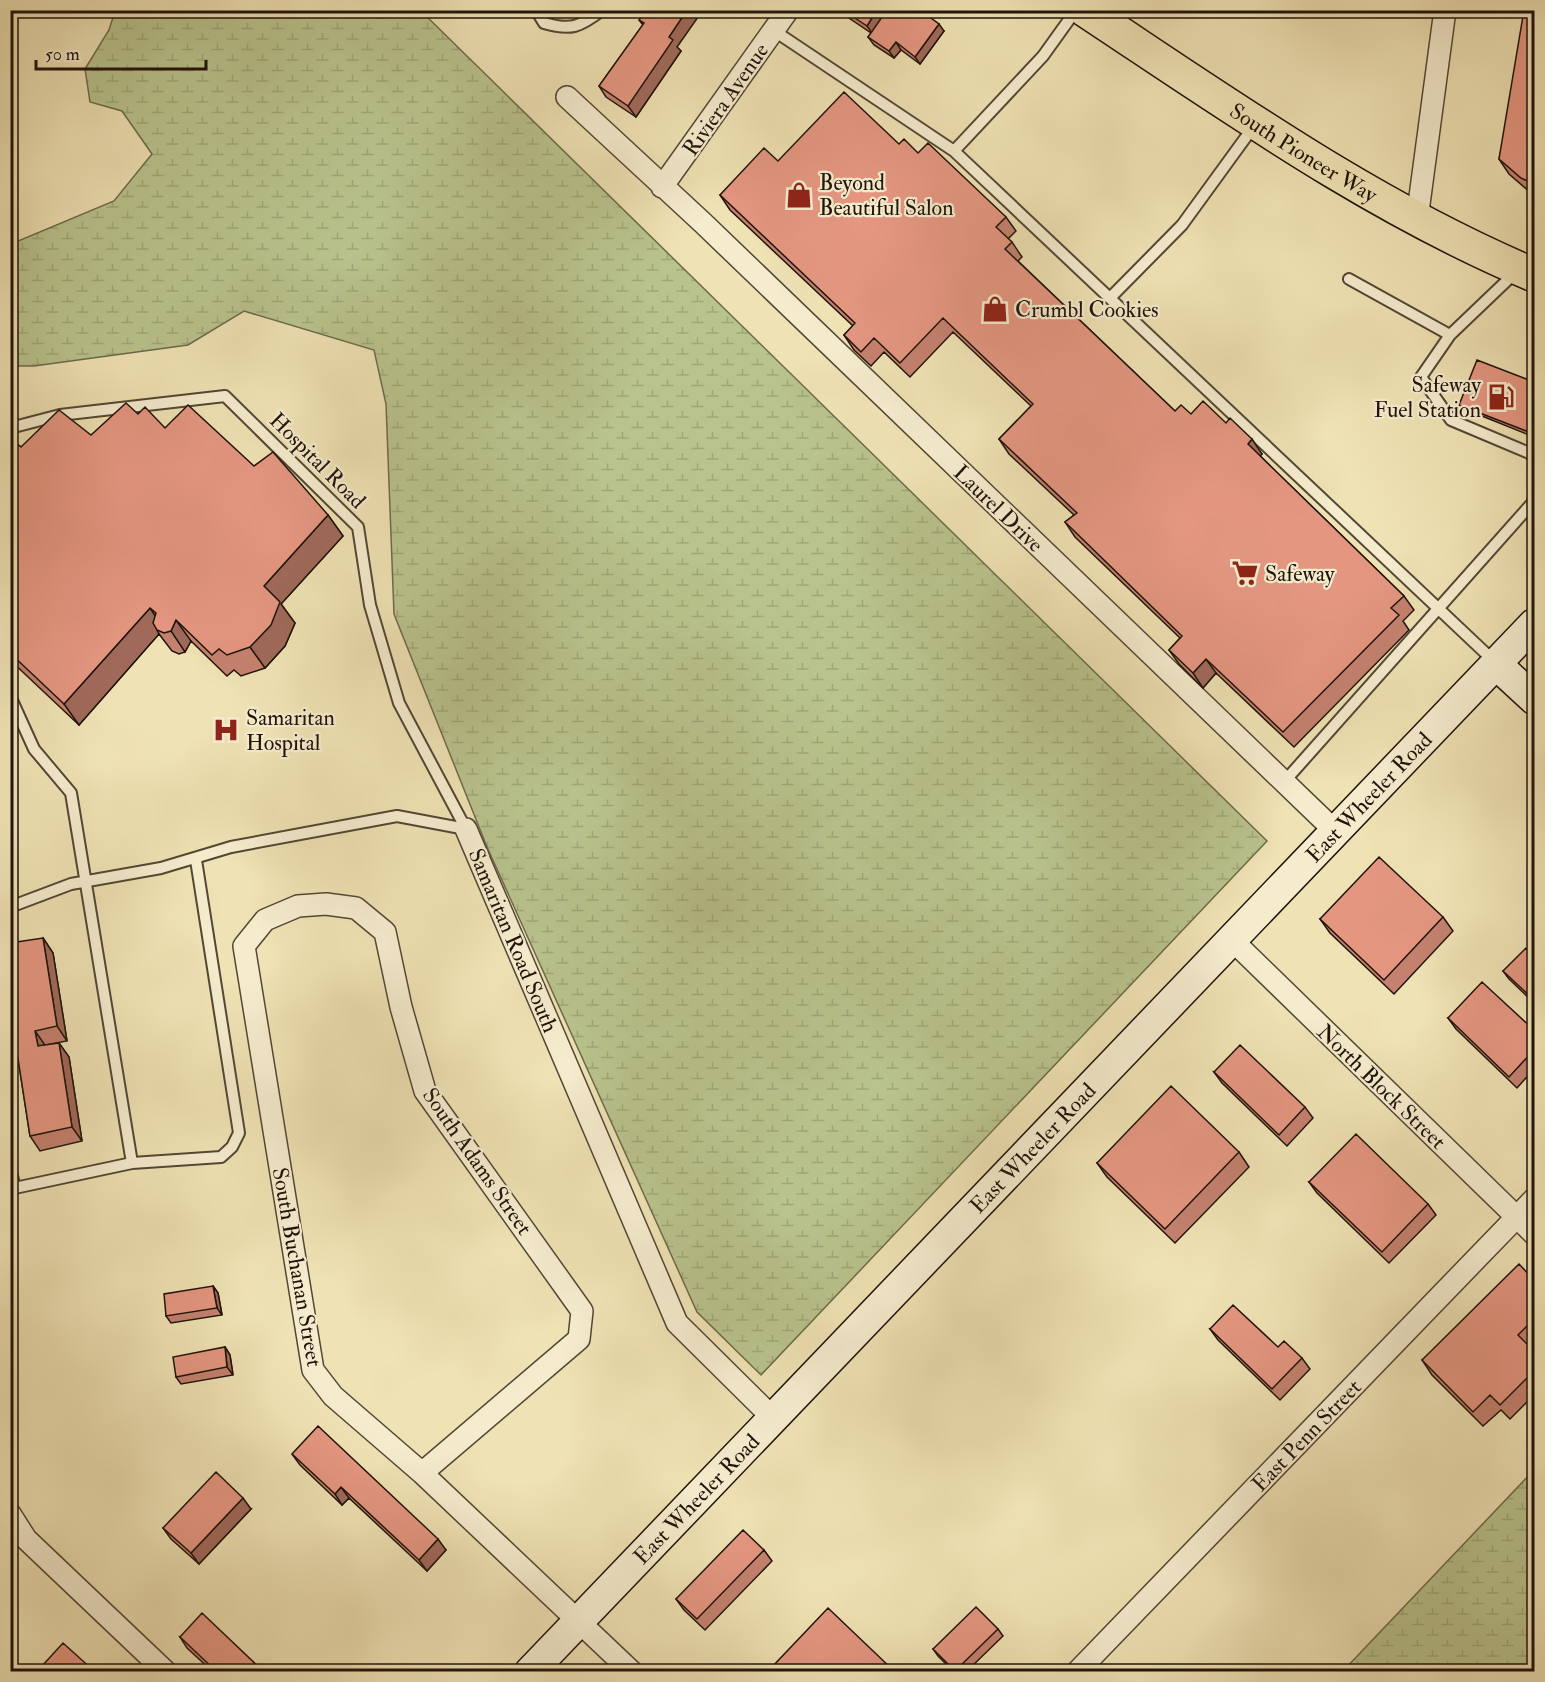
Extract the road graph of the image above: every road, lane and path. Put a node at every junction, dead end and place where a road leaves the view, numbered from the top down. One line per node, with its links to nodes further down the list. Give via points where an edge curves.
1 (536, 10): 2 (lane, via 544,22 565,29 585,23)
2 (602, 10)
3 (788, 10): 7 (street, Riviera Avenue)
4 (1076, 10): 10 (lane, via 1043,56)
5 (1085, 10): 9 (main road, South Pioneer Way)
6 (1445, 10): 12 (street)
7 (773, 30): 10 (lane); 11 (street, Riviera Avenue)
8 (567, 97): 11 (street, Laurel Drive)
9 (1256, 123): 12 (main road, South Pioneer Way); 15 (lane, via 1182,225)
10 (954, 151): 15 (lane)
11 (662, 187): 25 (street, Laurel Drive)
12 (1417, 219): 13 (main road, South Pioneer Way)
13 (1527, 272): 16 (lane)
14 (1350, 279): 16 (lane)
15 (1110, 298): 20 (lane)
16 (1450, 334): 18 (lane, via 1421,377 1451,420)
17 (10, 428): 26 (lane, Hospital Road, via 60,415 225,396 358,527 370,604 399,703)
18 (1534, 455)
19 (1534, 501): 20 (lane)
20 (1439, 609): 22 (lane); 25 (lane)
21 (1534, 624): 22 (main road, East Wheeler Road)
22 (1496, 664): 24 (main road); 27 (main road, East Wheeler Road)
23 (10, 696): 29 (lane, via 34,749 71,793)
24 (1534, 699)
25 (1284, 782): 27 (street, Laurel Drive)
26 (466, 829): 28 (lane, Samaritan Road South, via 397,816 231,848); 39 (street, Samaritan Road South, via 677,1323)
27 (1335, 831): 31 (main road, East Wheeler Road)
28 (196, 860): 29 (lane, Samaritan Road South); 33 (lane, via 239,1133 221,1157)
29 (84, 883): 30 (lane, Samaritan Road South, via 71,884); 33 (lane)
30 (10, 907)
31 (1230, 938): 37 (street, North Block Street); 39 (main road, East Wheeler Road)
32 (244, 946): 40 (street, South Buchanan Street, via 313,1370 333,1396); 40 (street, South Adams Street, via 265,920 298,906 356,908 385,932 401,1007 426,1091 582,1311 579,1339)
33 (132, 1163): 35 (lane)
34 (10, 1168): 35 (lane)
35 (13, 1189)
36 (1534, 1199): 37 (street, East Penn Street)
37 (1517, 1217): 38 (street, North Block Street); 46 (street, East Penn Street)
38 (1534, 1234)
39 (774, 1419): 42 (main road, East Wheeler Road)
40 (422, 1473): 42 (street, South Buchanan Street)
41 (10, 1514): 43 (street, via 26,1539)
42 (580, 1620): 44 (main road, East Wheeler Road); 45 (street)
43 (166, 1671)
44 (530, 1671)
45 (632, 1671)
46 (1077, 1671)

